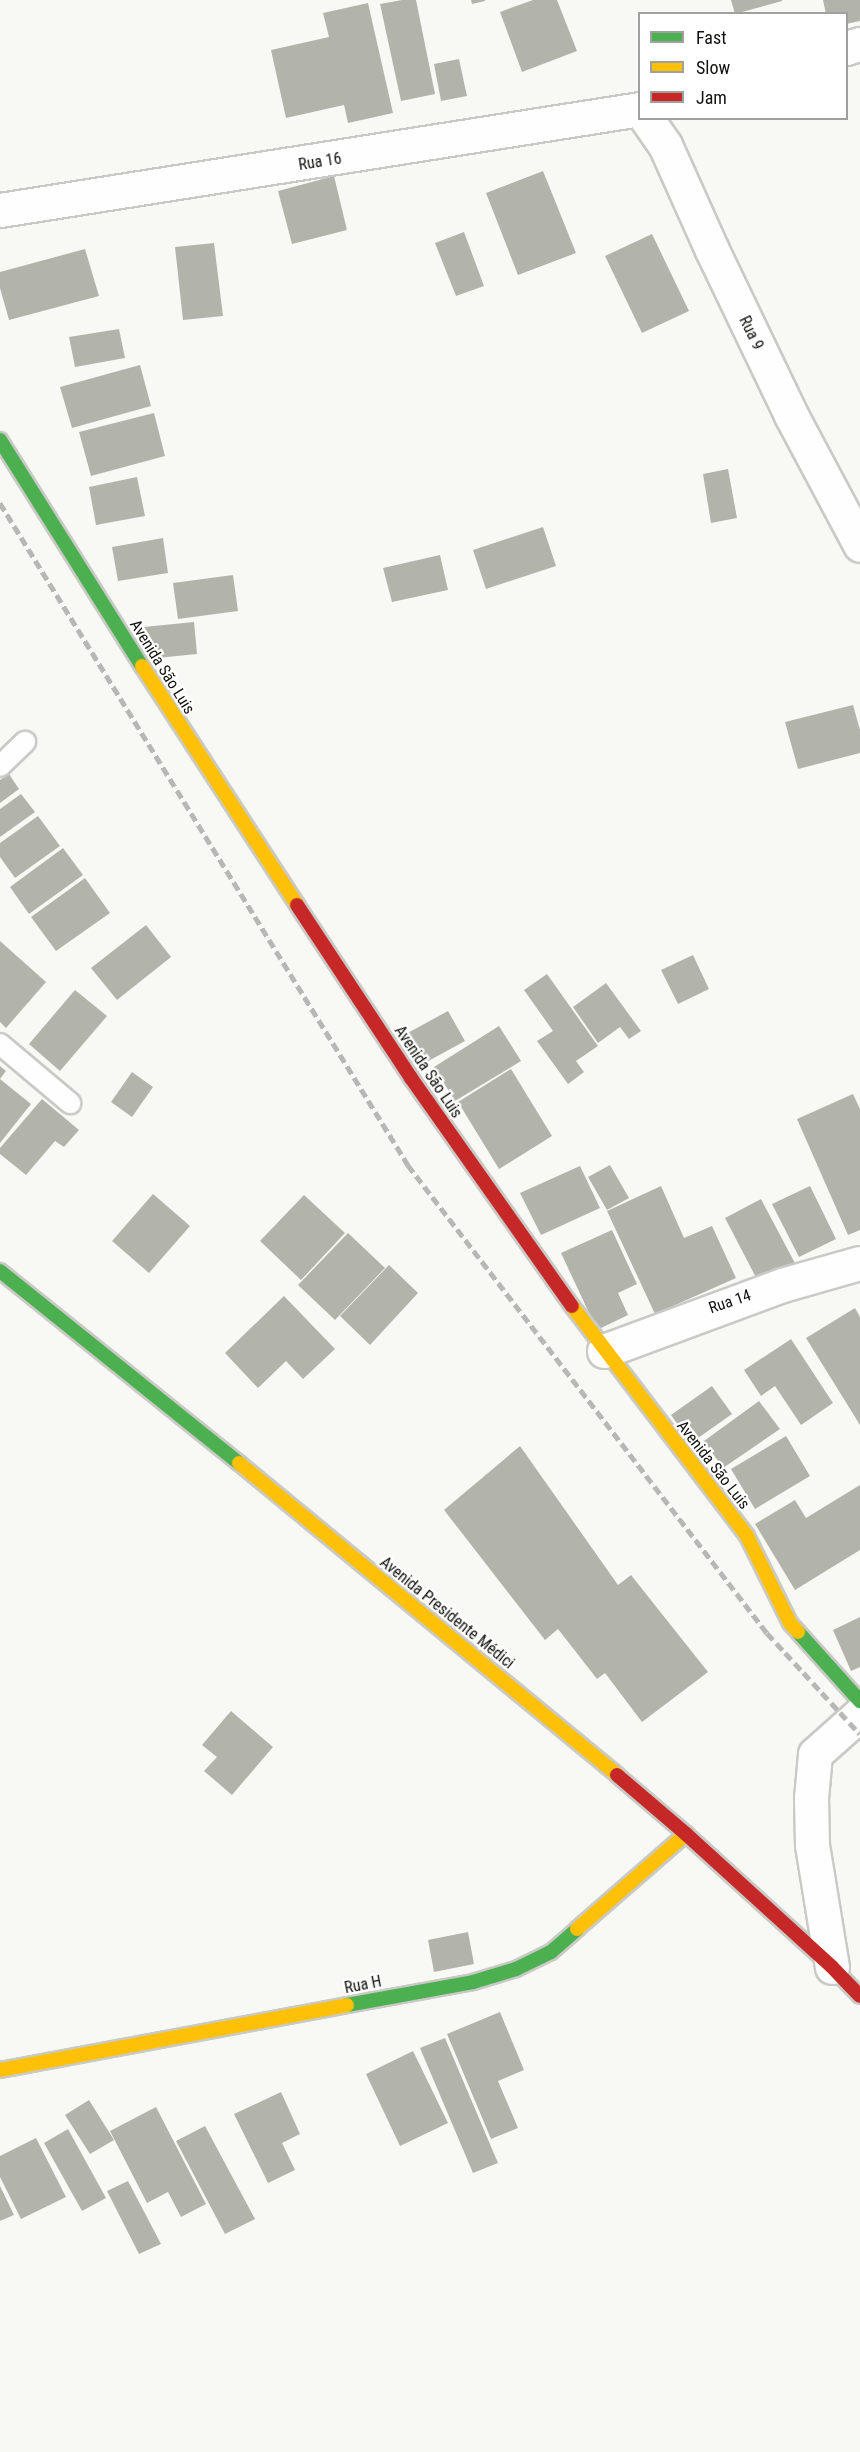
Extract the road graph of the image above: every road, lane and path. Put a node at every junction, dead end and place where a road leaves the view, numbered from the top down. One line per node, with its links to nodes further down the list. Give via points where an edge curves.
1 (638, 109): 3 (street, Rua 16)
2 (647, 120): 5 (street, Rua 9, via 665,145 791,415)
3 (0, 210)
4 (0, 440): 12 (street, Avenida São Luis, via 226,798 411,1078)
5 (860, 545)
6 (25, 742): 7 (lane)
7 (0, 766)
8 (0, 1044): 9 (lane)
9 (70, 1103)
10 (860, 1263): 12 (street, Rua 14, via 782,1285)
11 (0, 1271): 15 (street, Avenida Presidente Médici, via 225,1451)
12 (604, 1351): 13 (street, Avenida São Luis, via 747,1536 790,1623)
13 (860, 1701)
14 (860, 1714): 16 (street, via 815,1754 812,1845)
15 (686, 1834): 16 (street, Avenida Presidente Médici); 18 (street, Rua H, via 551,1952 516,1969 473,1982)
16 (832, 1967): 17 (street, Avenida Presidente Médici)
17 (860, 1996)
18 (0, 2070)

